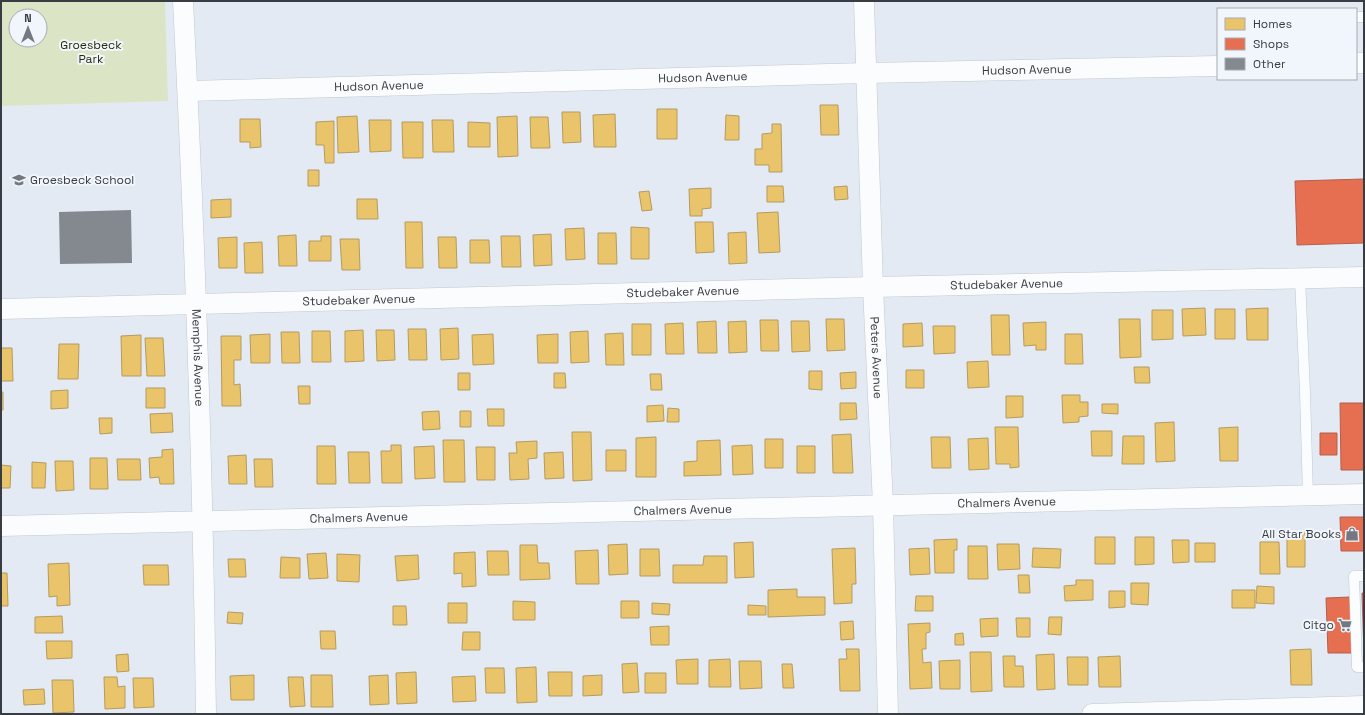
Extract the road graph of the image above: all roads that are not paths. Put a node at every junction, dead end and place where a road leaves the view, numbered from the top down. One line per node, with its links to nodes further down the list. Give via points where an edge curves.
1 (183, 1): 5 (street, Memphis Avenue)
2 (864, 1): 4 (street, Peters Avenue)
3 (1217, 66): 4 (street, Hudson Avenue)
4 (867, 73): 5 (street, Hudson Avenue); 8 (street, Peters Avenue)
5 (188, 91): 9 (street, Memphis Avenue)
6 (1364, 277): 7 (street, Studebaker Avenue)
7 (1300, 278): 8 (street, Studebaker Avenue); 12 (lane)
8 (873, 287): 9 (street, Studebaker Avenue); 13 (street, Peters Avenue)
9 (197, 305): 10 (street, Studebaker Avenue); 14 (street, Memphis Avenue)
10 (1, 308)
11 (1364, 494): 12 (street, Chalmers Avenue)
12 (1308, 496): 13 (street, Chalmers Avenue)
13 (883, 505): 14 (street, Chalmers Avenue); 21 (street, Peters Avenue)
14 (203, 522): 15 (street, Chalmers Avenue); 20 (street, Memphis Avenue)
15 (1, 526)
16 (1364, 576): 17 (lane, via 1354,576)
17 (1359, 637): 18 (lane, via 1357,667)
18 (1364, 667)
19 (1364, 706): 22 (street)
20 (206, 714)
21 (888, 714)
22 (1092, 714)

